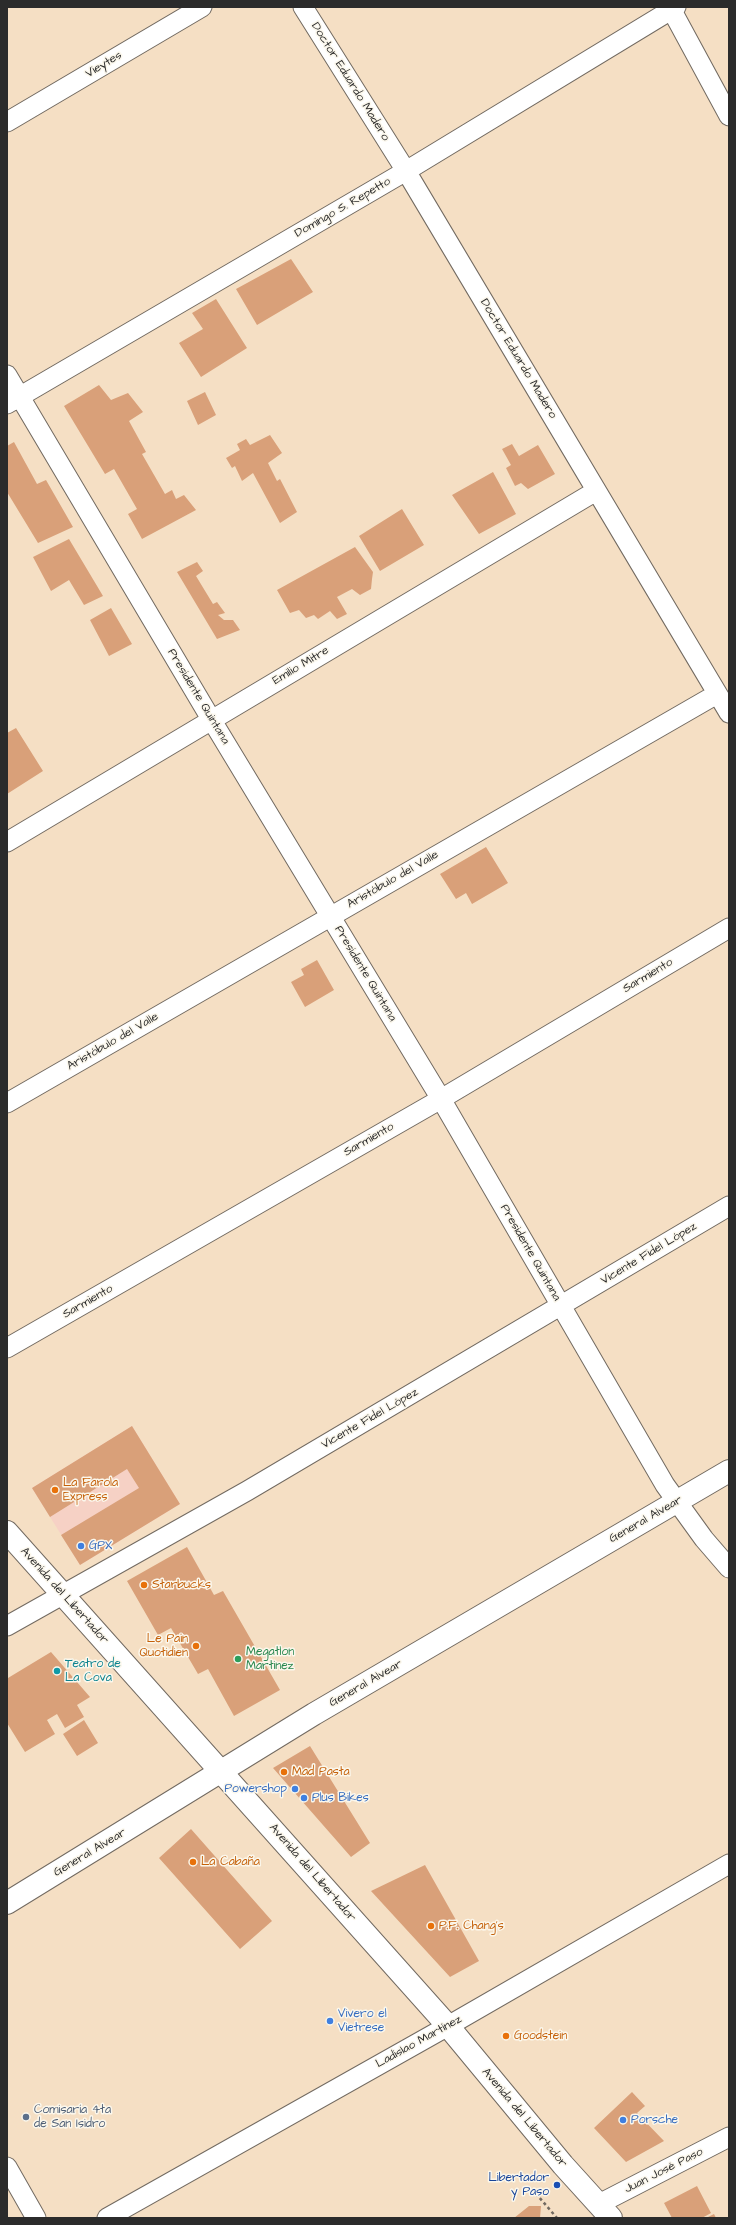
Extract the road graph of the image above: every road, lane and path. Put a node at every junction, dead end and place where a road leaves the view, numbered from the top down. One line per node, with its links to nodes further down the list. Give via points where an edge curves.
1 (202, 7): 5 (street, Vieytes)
2 (302, 7): 6 (street, Doctor Eduardo Madero)
3 (673, 8): 4 (street); 6 (street, Domingo S. Repetto)
4 (729, 116)
5 (7, 122)
6 (406, 171): 8 (street, Domingo S. Repetto); 9 (street, Doctor Eduardo Madero)
7 (7, 375): 8 (street, Presidente Quintana)
8 (13, 400): 12 (street, Presidente Quintana)
9 (596, 491): 10 (street, Doctor Eduardo Madero); 12 (street, Emilio Mitre)
10 (717, 694): 11 (street, Doctor Eduardo Madero); 14 (street, Aristóbulo del Valle)
11 (729, 713)
12 (211, 719): 13 (street, Emilio Mitre); 14 (street, Presidente Quintana)
13 (7, 842)
14 (330, 916): 16 (street, Presidente Quintana); 17 (street, Aristóbulo del Valle)
15 (729, 928): 16 (street, Sarmiento)
16 (441, 1099): 19 (street, Presidente Quintana); 20 (street, Sarmiento)
17 (7, 1103)
18 (729, 1206): 19 (street, Vicente Fidel López)
19 (561, 1306): 22 (street, Presidente Quintana); 25 (street, Vicente Fidel López, via 247,1491)
20 (7, 1348)
21 (729, 1471): 22 (main road, General Alvear)
22 (676, 1502): 24 (street, Presidente Quintana); 27 (main road, General Alvear, via 314,1714)
23 (7, 1532): 25 (main road, Avenida del Libertador)
24 (729, 1568)
25 (62, 1594): 26 (street, Vicente Fidel López); 27 (main road, Avenida del Libertador)
26 (7, 1626)
27 (222, 1771): 29 (main road, General Alvear); 30 (main road, Avenida del Libertador)
28 (729, 1864): 30 (street, Ladislao Martínez)
29 (7, 1903)
30 (448, 2026): 34 (main road, Avenida del Libertador); 36 (street, Ladislao Martínez)
31 (729, 2137): 34 (street, Juan José Paso)
32 (7, 2167): 35 (street)
33 (532, 2189): 37 (path)
34 (605, 2211)
35 (36, 2218)
36 (107, 2218)
37 (558, 2218)

